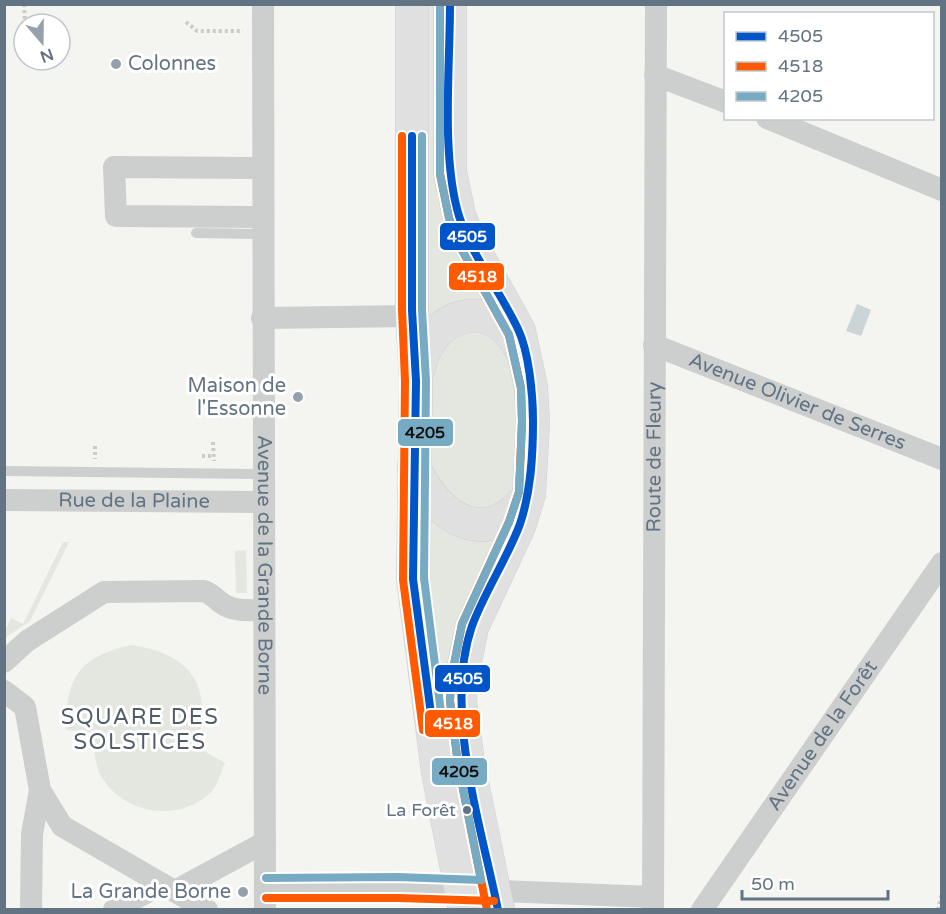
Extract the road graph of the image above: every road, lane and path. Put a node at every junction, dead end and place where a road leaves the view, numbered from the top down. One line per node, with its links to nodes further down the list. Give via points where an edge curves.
1 (263, 4): 10 (street, Avenue de la Grande Borne)
2 (412, 4): 14 (main road)
3 (450, 4): 17 (main road, via 450,172 459,215 483,271 510,313)
4 (656, 4): 7 (street, Route de Fleury)
5 (186, 22): 6 (path, via 197,31)
6 (236, 31)
7 (655, 75): 8 (street); 16 (street, Route de Fleury)
8 (724, 101)
9 (772, 120): 11 (street)
10 (263, 168): 12 (street, Avenue de la Grande Borne); 12 (street, via 114,167 116,216)
11 (942, 190)
12 (263, 225): 13 (lane); 15 (street, Avenue de la Grande Borne)
13 (196, 233)
14 (412, 316): 15 (street); 18 (main road)
15 (262, 318): 24 (street, Avenue de la Grande Borne)
16 (654, 345): 21 (street, Avenue Olivier de Serres); 39 (street, Route de Fleury)
17 (526, 357): 18 (main road, via 504,328 480,317 466,316 451,320 429,339); 25 (main road, via 533,422)
18 (416, 381): 22 (main road)
19 (202, 456): 20 (path)
20 (214, 456)
21 (942, 459)
22 (414, 467): 25 (main road, via 424,490 440,507 455,519 475,525 506,518); 37 (main road, via 415,599 438,772)
23 (4, 471): 24 (lane)
24 (264, 474): 27 (street, Avenue de la Grande Borne)
25 (530, 494): 38 (main road, via 472,627 461,680 468,763)
26 (4, 500): 27 (street, Rue de la Plaine)
27 (263, 502): 29 (street, Avenue de la Grande Borne)
28 (942, 563): 43 (street, Avenue de la Forêt)
29 (264, 610): 30 (street, via 236,610 204,591 104,592 27,641); 33 (street, Avenue de la Grande Borne)
30 (4, 662)
31 (4, 691): 32 (street, via 25,707)
32 (40, 789): 34 (street, via 62,826); 40 (street, via 32,834)
33 (265, 842): 34 (street); 36 (street, Avenue de la Grande Borne)
34 (169, 887): 41 (street); 42 (street)
35 (942, 893): 44 (path)
36 (266, 899): 37 (street, via 310,886)
37 (462, 899): 38 (street)
38 (496, 900): 39 (street)
39 (653, 903)
40 (31, 909)
41 (114, 909)
42 (207, 909)
43 (702, 909)
44 (938, 909)

